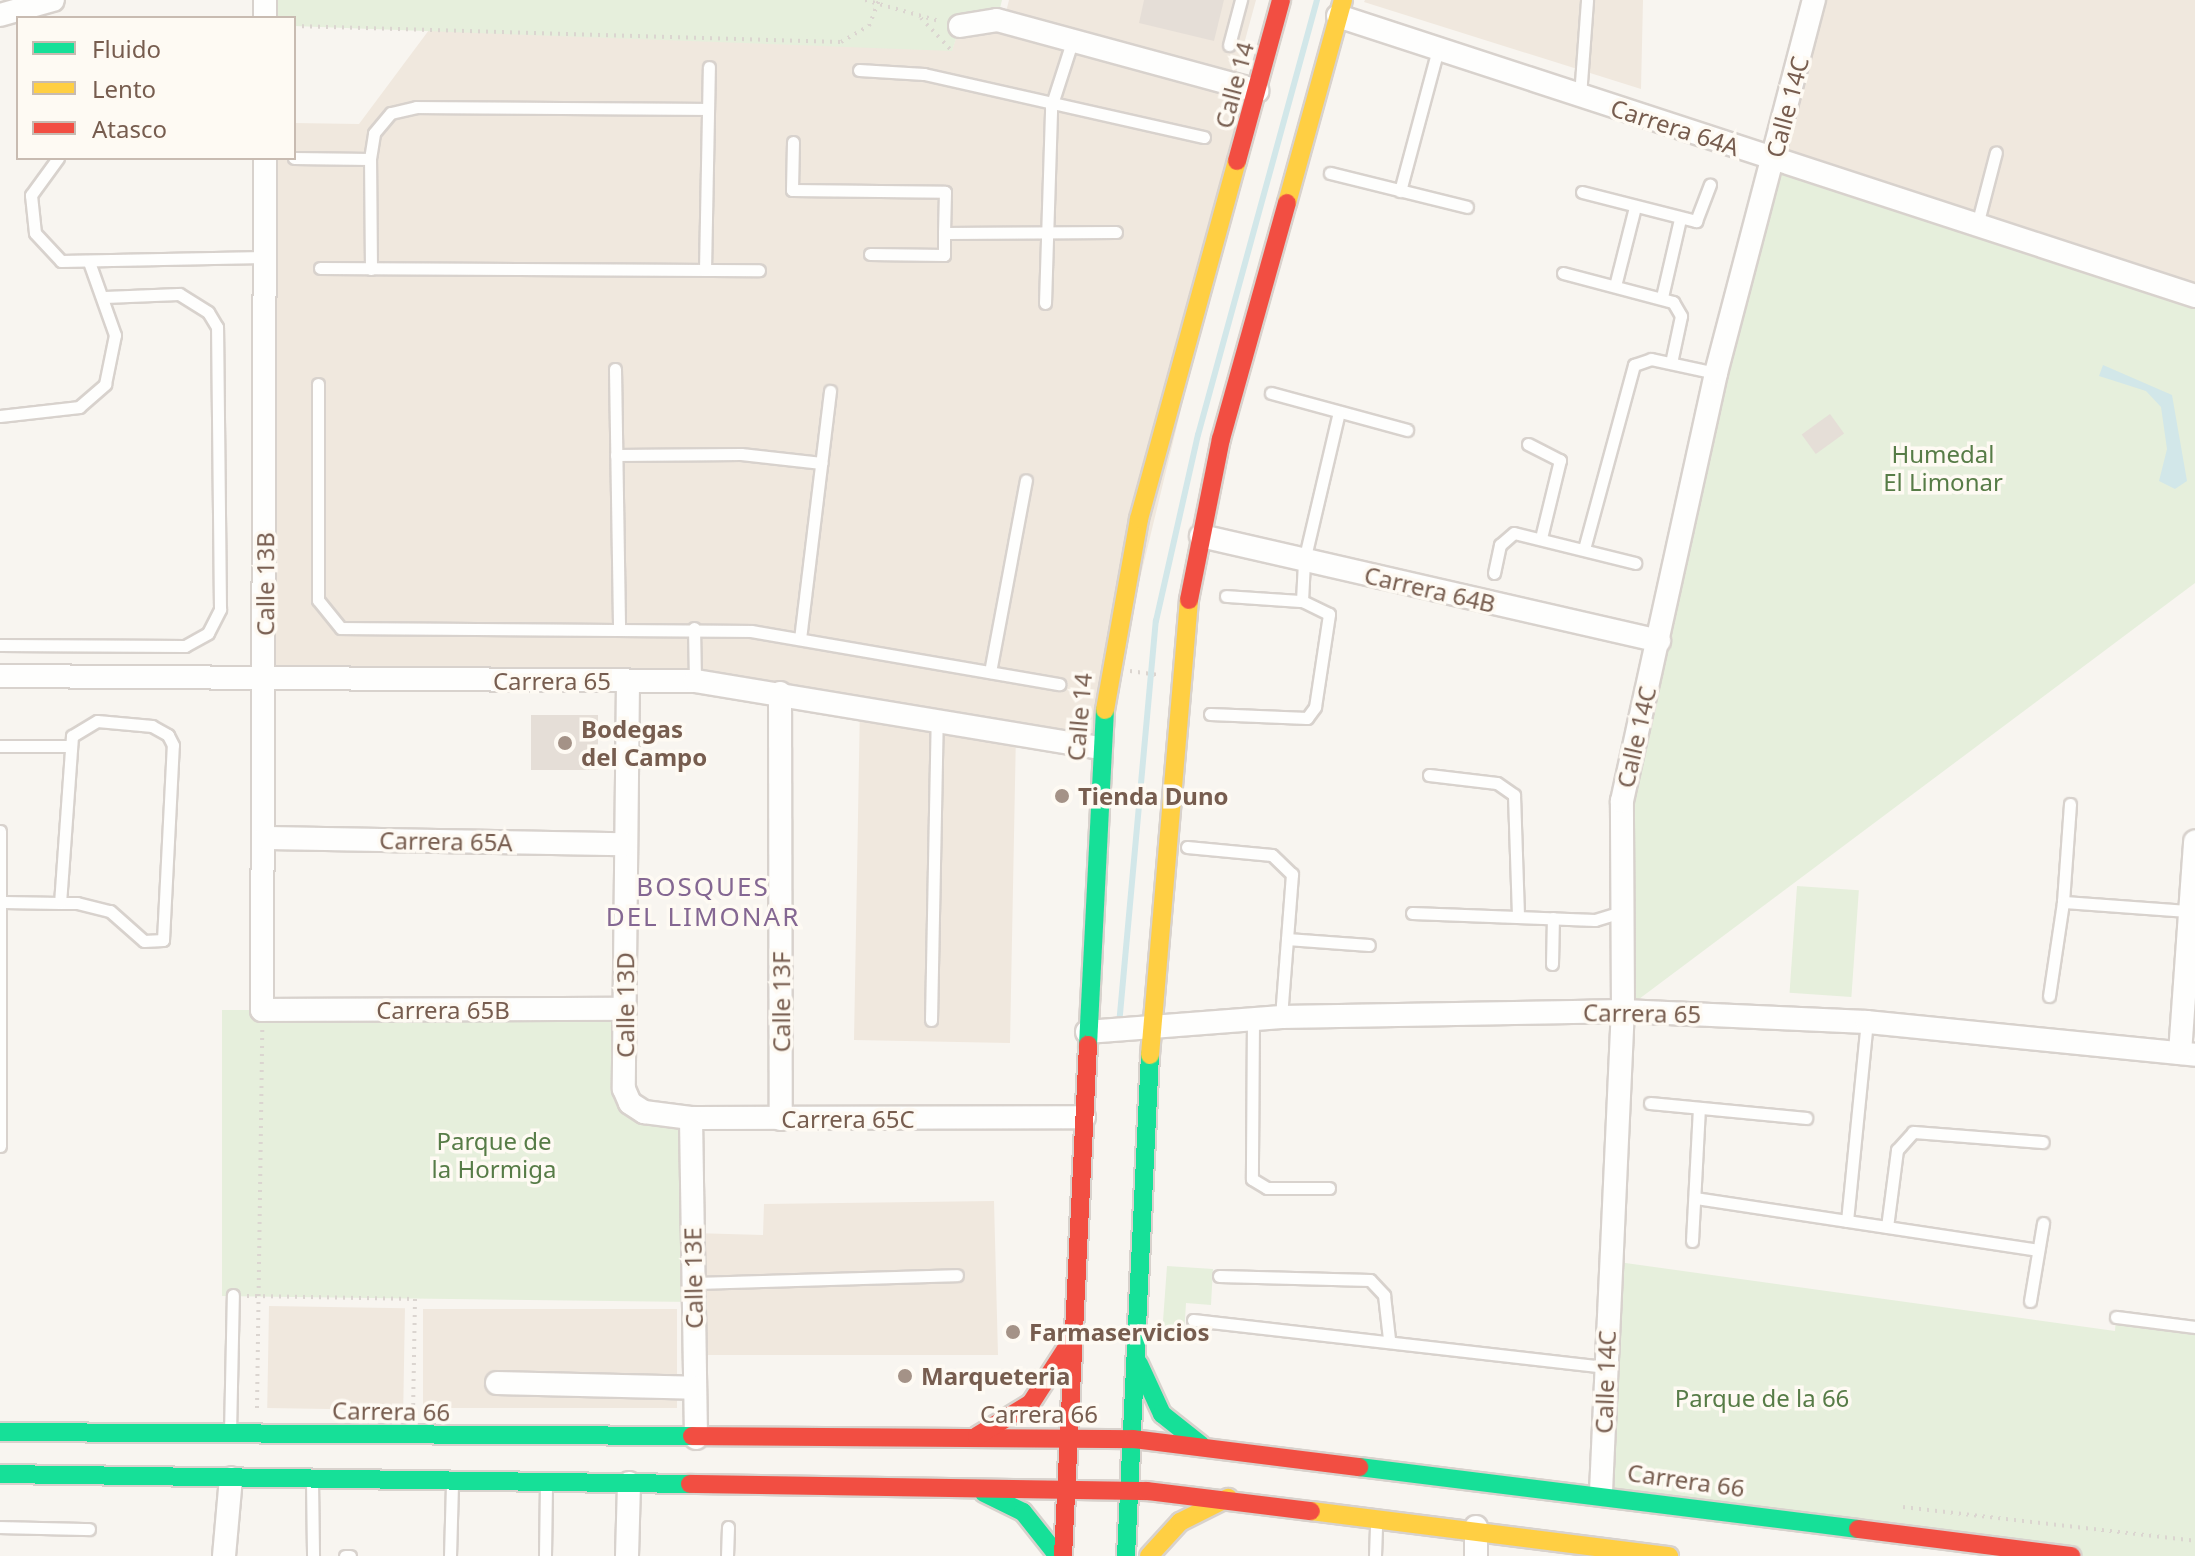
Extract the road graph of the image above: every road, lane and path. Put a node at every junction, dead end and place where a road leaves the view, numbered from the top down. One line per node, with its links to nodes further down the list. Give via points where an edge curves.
1 (53, 0): 9 (street)
2 (865, 0): 7 (path)
3 (1241, 0): 14 (lane)
4 (1281, 0): 19 (main road, Calle 14)
5 (1587, 0): 20 (lane)
6 (1814, 0): 27 (street, Calle 14C)
7 (878, 3): 10 (path); 11 (path, via 869,26 841,42)
8 (1340, 8): 15 (street, Carrera 64A); 68 (main road)
9 (0, 15)
10 (919, 16): 12 (path); 16 (path)
11 (296, 26)
12 (960, 26): 13 (street, via 997,20)
13 (1072, 42): 19 (street); 21 (lane)
14 (1229, 45)
15 (1438, 49): 20 (street, Carrera 64A); 33 (lane)
16 (952, 51)
17 (709, 67): 22 (lane)
18 (859, 70): 21 (lane, via 924,74)
19 (1258, 91): 94 (main road, Calle 14, via 1139,519 1107,668)
20 (1580, 96): 27 (street, Carrera 64A)
21 (1051, 107): 23 (lane); 41 (lane)
22 (708, 109): 28 (lane, via 403,108 381,122); 47 (lane)
23 (1204, 137)
24 (793, 142): 40 (lane, via 792,190 945,192)
25 (1996, 152): 38 (lane)
26 (296, 158): 28 (lane)
27 (1773, 158): 38 (street, Carrera 64A); 57 (street, Calle 14C)
28 (370, 159): 46 (lane)
29 (57, 160): 44 (lane, via 31,195 35,233 61,261)
30 (265, 160): 43 (street, Calle 13B)
31 (1330, 173): 33 (lane)
32 (1710, 185): 37 (lane, via 1701,218)
33 (1400, 191): 35 (lane)
34 (1582, 192): 36 (lane)
35 (1467, 207)
36 (1635, 207): 37 (lane); 50 (lane)
37 (1680, 219): 53 (lane)
38 (1977, 225): 51 (street, Carrera 64A)
39 (1116, 232): 41 (lane)
40 (944, 233): 41 (lane); 42 (lane, via 944,255)
41 (1045, 234): 54 (lane)
42 (870, 254)
43 (264, 257): 44 (lane); 85 (street, Calle 13B)
44 (89, 262): 52 (lane)
45 (320, 268): 46 (lane)
46 (371, 269): 47 (lane)
47 (705, 270): 48 (lane)
48 (759, 270)
49 (1563, 273): 50 (lane)
50 (1615, 286): 53 (lane)
51 (2195, 296)
52 (104, 297): 62 (lane, via 115,335 105,384 79,407); 80 (lane, via 179,294 208,312 217,327 220,609 208,633 185,646)
53 (1662, 297): 55 (lane, via 1681,316)
54 (1045, 303)
55 (1671, 363): 57 (lane); 70 (lane, via 1645,359 1630,370)
56 (615, 369): 65 (lane)
57 (1716, 373): 79 (street, Calle 14C)
58 (318, 384): 77 (lane, via 318,600 333,624)
59 (830, 391): 66 (lane)
60 (1271, 393): 61 (lane)
61 (1339, 412): 63 (lane); 71 (lane)
62 (0, 416)
63 (1407, 430)
64 (1528, 444): 69 (lane, via 1560,460)
65 (616, 455): 66 (lane, via 741,454); 77 (lane)
66 (821, 463): 78 (lane)
67 (1026, 480): 82 (lane)
68 (1201, 536): 71 (street, Carrera 64B); 121 (main road, via 1168,756)
69 (1541, 538): 70 (lane); 73 (lane, via 1508,535)
70 (1584, 549): 72 (lane)
71 (1304, 561): 75 (lane); 79 (street, Carrera 64B)
72 (1635, 563)
73 (1494, 573)
74 (1226, 596): 75 (lane)
75 (1302, 601): 90 (lane, via 1329,614 1315,707 1307,718)
76 (694, 628): 77 (lane); 78 (lane); 87 (lane)
77 (619, 629)
78 (800, 639): 82 (lane)
79 (1659, 641): 107 (street, Calle 14C, via 1622,801)
80 (0, 645)
81 (1128, 671): 84 (path)
82 (990, 672): 88 (lane)
83 (0, 676): 85 (street, Carrera 65)
84 (1167, 676)
85 (265, 679): 86 (street, Carrera 65); 98 (street, Calle 13B)
86 (628, 681): 87 (street, Carrera 65); 100 (street, Calle 13D)
87 (695, 681): 89 (street, Carrera 65)
88 (1059, 684)
89 (780, 693): 91 (street, Carrera 65); 130 (street, Calle 13F)
90 (1210, 714)
91 (937, 716): 94 (street, Carrera 65); 119 (lane)
92 (0, 746): 93 (lane)
93 (70, 746): 104 (lane); 104 (lane, via 97,721 152,726 173,745 168,924 155,945 110,911)
94 (1099, 748): 122 (main road, Calle 14)
95 (1429, 775): 108 (lane, via 1497,783 1514,795)
96 (2070, 804): 103 (lane)
97 (0, 831): 102 (lane)
98 (265, 838): 100 (street, Carrera 65A); 115 (street, Calle 13B)
99 (2195, 842): 105 (street)
100 (626, 844): 114 (street, Calle 13D)
101 (1187, 847): 110 (lane, via 1280,859 1293,883)
102 (4, 902): 104 (lane); 132 (lane)
103 (2063, 902): 105 (lane); 113 (lane)
104 (60, 903)
105 (2189, 911): 123 (street)
106 (1412, 913): 108 (lane)
107 (1618, 913): 109 (lane); 116 (street, Calle 14C)
108 (1518, 917): 109 (lane)
109 (1553, 918): 112 (lane)
110 (1287, 939): 111 (lane); 117 (lane)
111 (1369, 945)
112 (1552, 964)
113 (2049, 996)
114 (624, 1009): 115 (street, Carrera 65B); 124 (street, Calle 13D)
115 (262, 1010): 144 (path)
116 (1623, 1011): 117 (street, Carrera 65); 120 (street, Carrera 65); 152 (street, Calle 14C)
117 (1281, 1017): 118 (street, Carrera 65)
118 (1253, 1019): 121 (street, Carrera 65); 133 (lane, via 1252,1179 1267,1188)
119 (931, 1020)
120 (1867, 1022): 123 (street, Carrera 65); 135 (lane)
121 (1153, 1026): 122 (street, Carrera 65); 151 (main road)
122 (1087, 1032): 127 (main road, Calle 14)
123 (2188, 1054)
124 (624, 1089): 128 (street, Carrera 65C, via 644,1112)
125 (1650, 1103): 126 (lane)
126 (1699, 1108): 129 (lane); 134 (lane)
127 (1084, 1117): 130 (street, Carrera 65C); 148 (main road, Calle 14)
128 (691, 1118): 130 (street, Carrera 65C); 142 (street, Calle 13E)
129 (1806, 1118)
130 (781, 1119)
131 (2043, 1142): 137 (lane, via 1913,1132 1897,1150)
132 (0, 1146)
133 (1329, 1188)
134 (1695, 1198): 135 (lane); 138 (lane)
135 (1847, 1221): 137 (lane)
136 (2043, 1223): 139 (lane)
137 (1887, 1227): 139 (lane)
138 (1692, 1241)
139 (2038, 1250): 145 (lane)
140 (957, 1275): 142 (lane)
141 (1219, 1276): 150 (lane, via 1370,1280 1384,1295)
142 (693, 1283): 154 (street, Calle 13E)
143 (233, 1295): 158 (lane)
144 (259, 1297): 155 (path); 156 (path, via 415,1299)
145 (2030, 1301)
146 (2116, 1317): 149 (lane)
147 (1193, 1320): 150 (lane)
148 (1074, 1326): 159 (main road, Calle 14); 162 (main road, via 1058,1367 1031,1403)
149 (2195, 1327)
150 (1389, 1339): 152 (lane)
151 (1137, 1351): 163 (main road); 164 (main road, via 1162,1414)
152 (1606, 1367): 175 (street, Calle 14C)
153 (497, 1383): 154 (street)
154 (695, 1388): 160 (street, Calle 13E)
155 (257, 1415)
156 (413, 1415)
157 (0, 1432): 158 (main road, Carrera 66)
158 (230, 1433): 165 (main road, Carrera 66)
159 (1070, 1436): 162 (main road, Carrera 66); 163 (main road, Carrera 66); 172 (main road, Calle 14)
160 (696, 1438): 161 (main road, Carrera 66); 165 (main road, Carrera 66)
161 (764, 1439): 162 (main road, Carrera 66); 171 (main road, via 777,1460)
162 (965, 1439)
163 (1133, 1439): 164 (main road, Carrera 66); 174 (main road)
164 (1208, 1447): 175 (main road, Carrera 66)
165 (453, 1458): 168 (main road, Carrera 66); 169 (main road, Carrera 66); 184 (lane)
166 (0, 1474): 167 (main road, Carrera 66)
167 (231, 1478): 168 (main road, Carrera 66); 182 (street)
168 (312, 1479): 183 (lane)
169 (546, 1482): 170 (main road, Carrera 66); 185 (lane)
170 (629, 1483): 171 (main road, Carrera 66); 186 (street)
171 (764, 1485): 173 (main road, Carrera 66)
172 (1066, 1488): 173 (main road, Carrera 66); 174 (main road, Carrera 66); 188 (main road, Calle 14)
173 (958, 1489): 188 (main road, via 1013,1505)
174 (1128, 1490): 176 (main road, Carrera 66); 189 (main road)
175 (1601, 1492): 194 (main road, Carrera 66)
176 (1233, 1496): 177 (main road, Carrera 66); 190 (main road, via 1192,1513)
177 (1377, 1515): 180 (main road, Carrera 66); 191 (lane)
178 (0, 1527): 181 (lane)
179 (728, 1527): 187 (lane)
180 (1476, 1527): 192 (street); 193 (main road, Carrera 66)
181 (89, 1529)
182 (224, 1556)
183 (313, 1556)
184 (450, 1556)
185 (545, 1556)
186 (627, 1556)
187 (727, 1556)
188 (1060, 1556)
189 (1126, 1556)
190 (1149, 1556)
191 (1375, 1556)
192 (1476, 1556)
193 (1669, 1556)
194 (2071, 1556)

